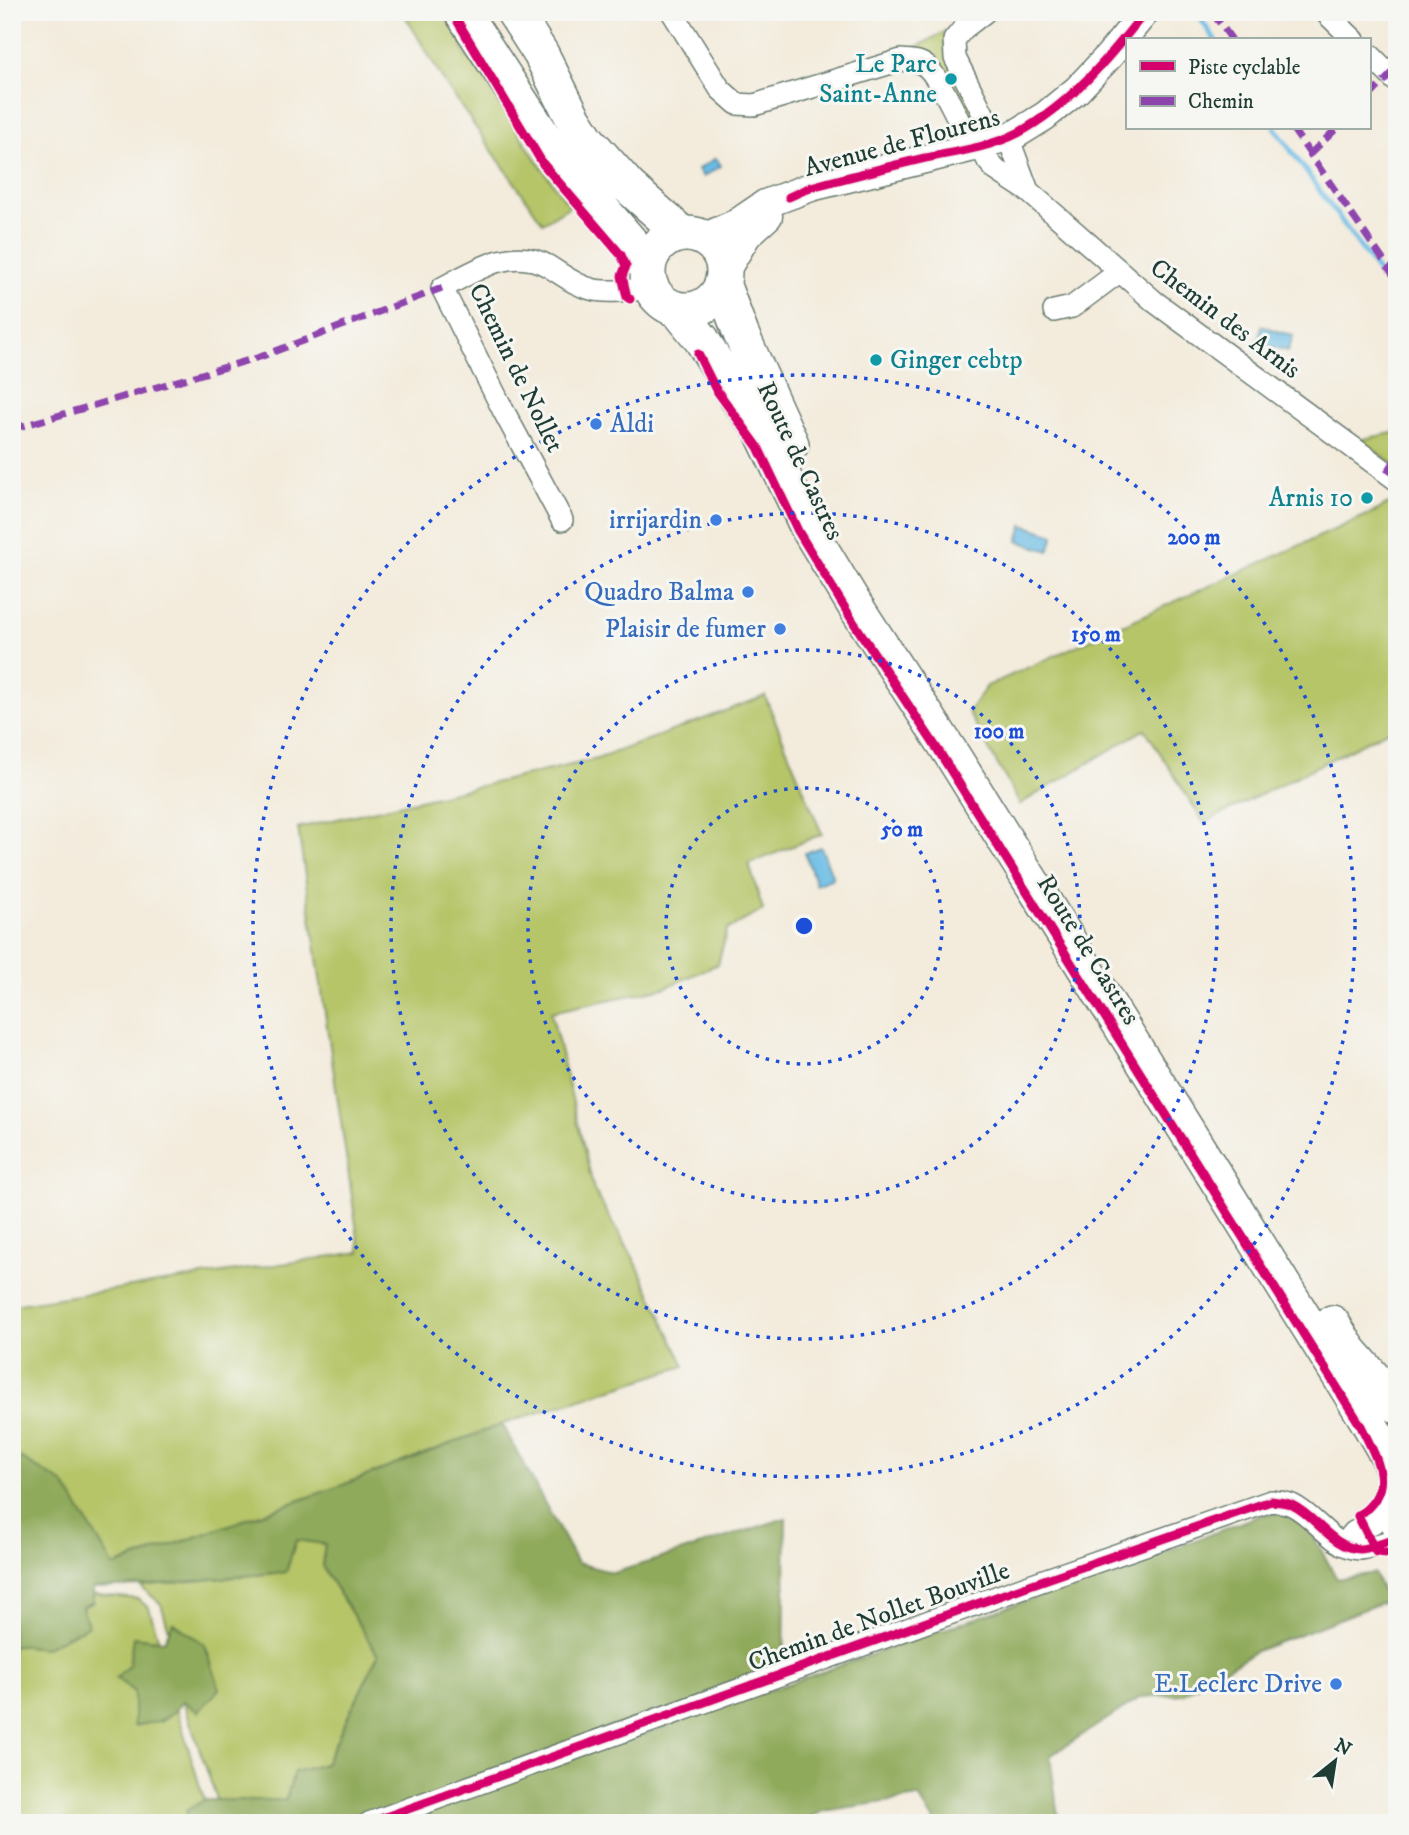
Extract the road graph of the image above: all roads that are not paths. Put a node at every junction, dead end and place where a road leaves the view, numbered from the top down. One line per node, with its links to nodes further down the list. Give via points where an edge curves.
1 (462, 12): 16 (main road, Route de Castres, via 556,156 637,250)
2 (514, 12): 13 (main road, via 587,140 628,186)
3 (672, 12): 10 (street, via 720,89 737,104 754,105 901,60 917,61 928,68 964,130)
4 (985, 12): 10 (street, via 954,40 955,58)
5 (1145, 12): 10 (street, Avenue de Flourens, via 1076,90 1045,116)
6 (1325, 12): 7 (street)
7 (1352, 38)
8 (1370, 55): 9 (street)
9 (1397, 82)
10 (989, 143): 11 (street, Chemin des Arnis); 11 (street, Chemin des Arnis, via 988,161); 12 (street, Avenue de Flourens, via 843,178)
11 (1028, 191): 14 (street, Chemin des Arnis)
12 (789, 197): 13 (street, Avenue de Flourens, via 765,204 737,223); 15 (street, Avenue de Flourens, via 747,235)
13 (692, 236): 15 (main road, via 716,249); 16 (main road, via 661,242 652,254)
14 (1119, 272): 17 (street, via 1072,307); 18 (street, Chemin des Arnis, via 1192,332)
15 (723, 278): 16 (main road, via 716,296 692,310); 20 (main road, Route de Castres, via 749,352 827,524 1349,1350)
16 (659, 289): 19 (street, Chemin de Nollet, via 593,290 527,258 494,261 442,288); 21 (main road, Route de Castres, via 702,340 761,428 814,539 1366,1418 1388,1455)
17 (1054, 311)
18 (1397, 480)
19 (562, 520)
20 (1397, 1405)
21 (1396, 1498): 23 (street)
22 (1397, 1540): 23 (street, via 1362,1549)
23 (1343, 1545): 24 (street, Chemin de Nollet Bouville, via 1289,1503 1262,1504)
24 (369, 1823)

